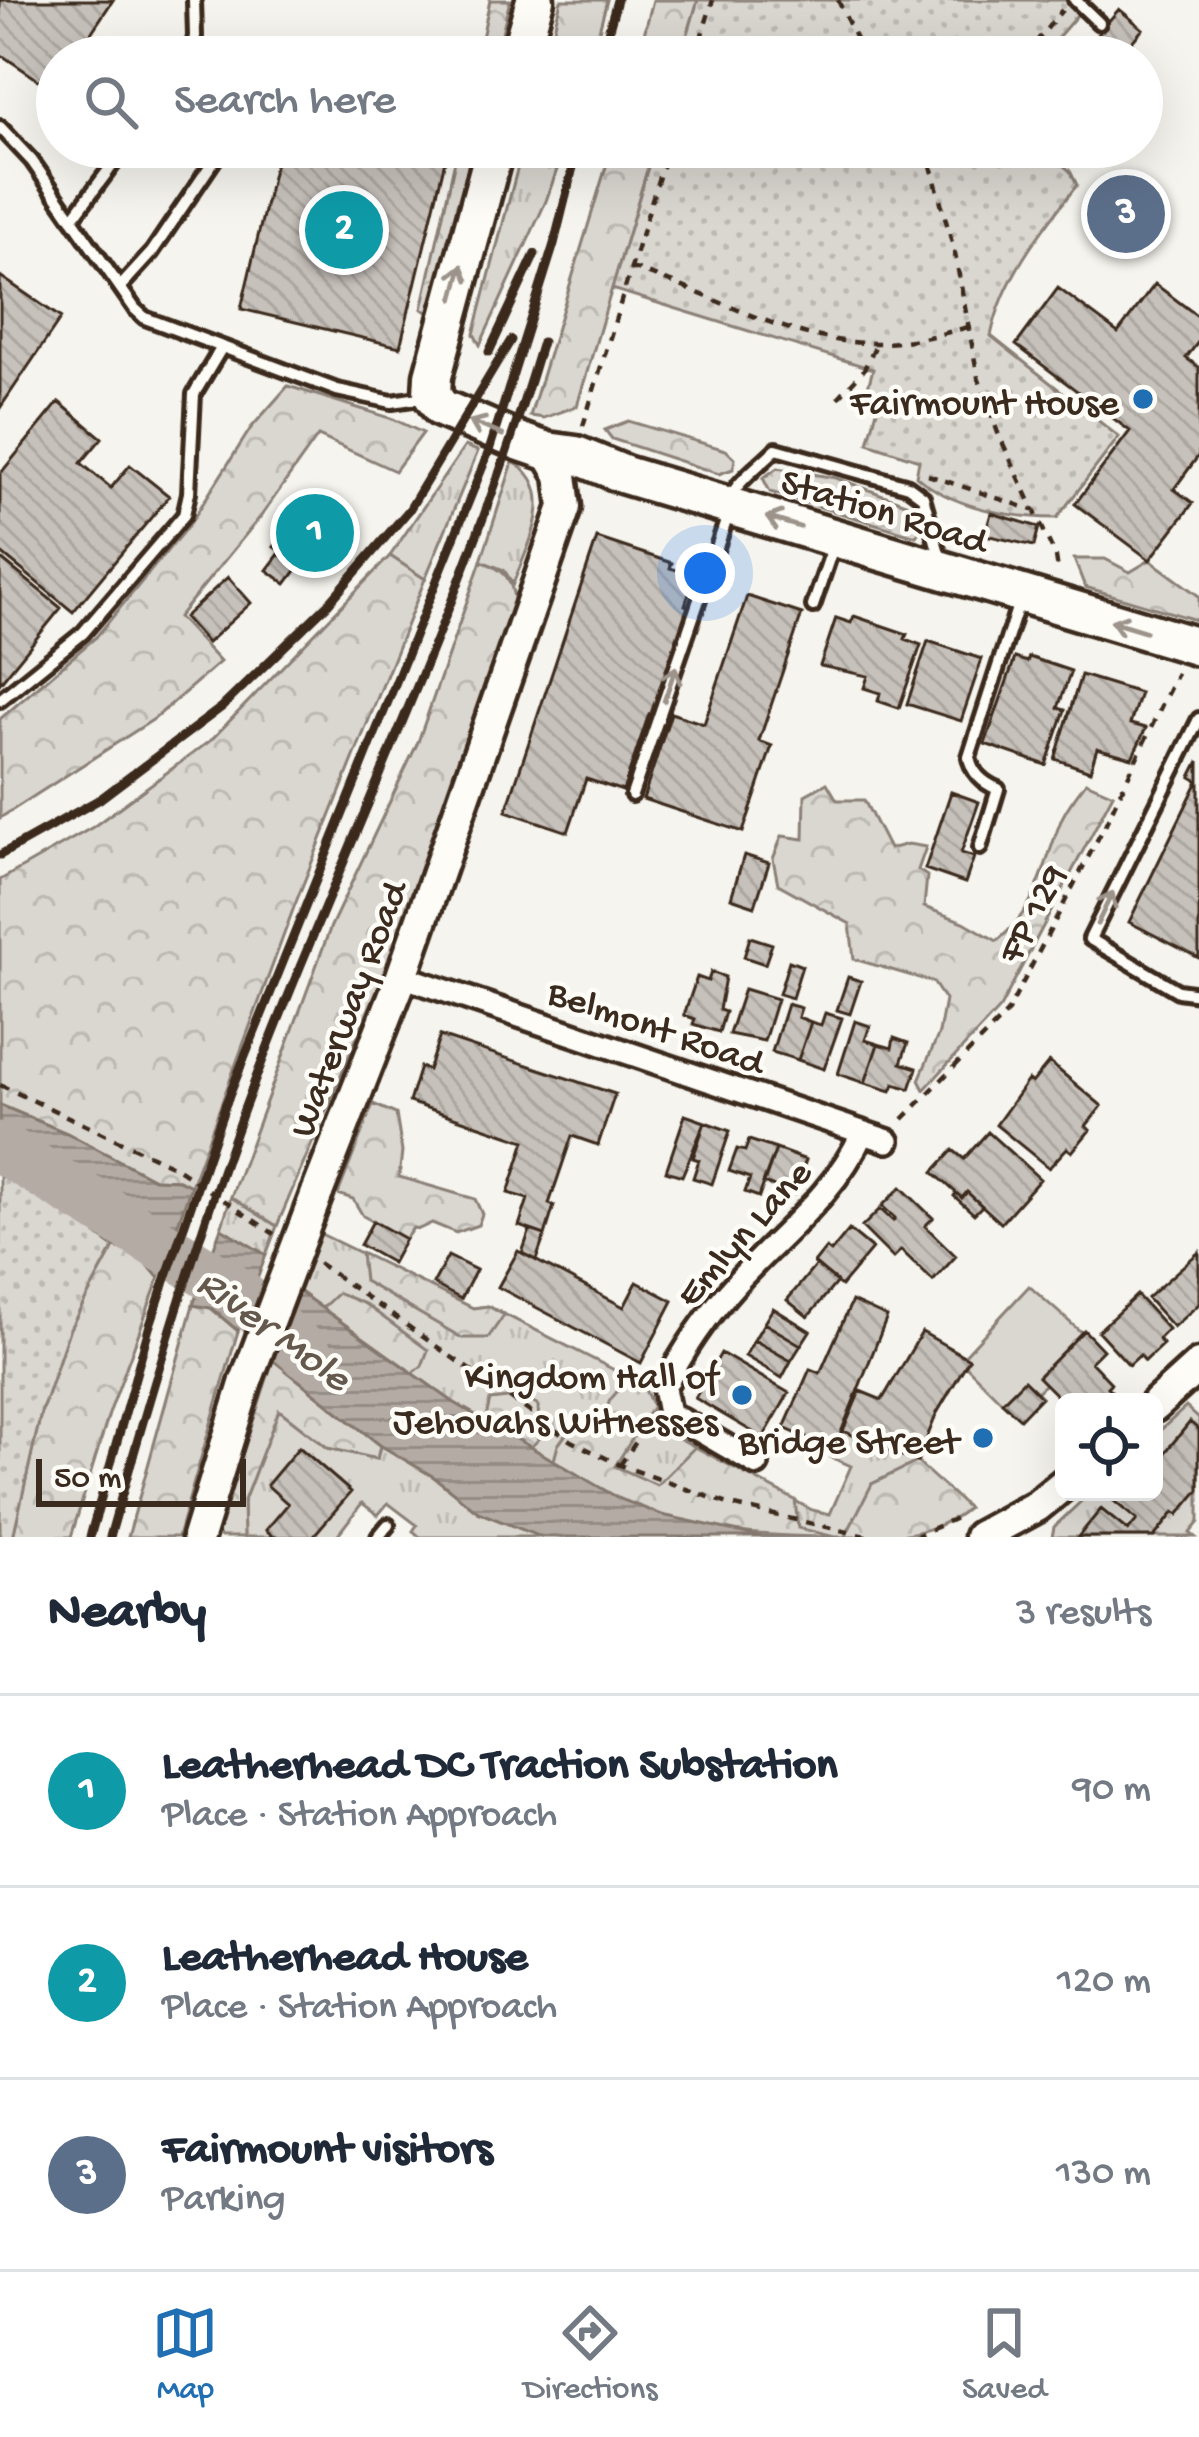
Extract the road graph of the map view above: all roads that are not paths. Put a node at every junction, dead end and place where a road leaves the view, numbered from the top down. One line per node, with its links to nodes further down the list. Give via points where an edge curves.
1 (194, 0): 5 (lane)
2 (535, 0): 6 (main road)
3 (1072, 0): 4 (lane)
4 (1100, 22)
5 (195, 36)
6 (525, 36)
7 (1, 131): 11 (lane)
8 (110, 168): 11 (lane)
9 (209, 168): 12 (lane)
10 (489, 168): 14 (main road, one-way to 10)
11 (72, 219): 12 (lane)
12 (121, 286): 13 (lane, via 145,317)
13 (222, 346): 14 (lane, via 376,400); 24 (lane, via 194,394 184,515 83,633)
14 (432, 395): 15 (main road, Station Road, one-way to 14, via 441,408)
15 (564, 444): 16 (main road, Station Road); 18 (main road)
16 (625, 475): 17 (main road, Station Road); 18 (main road)
17 (724, 505): 19 (main road, Station Road, one-way to 17); 20 (lane, via 776,449 872,475 923,497); 26 (lane, one-way to 17, via 725,524)
18 (565, 506): 28 (main road, Waterway Road)
19 (836, 538): 20 (main road, Station Road); 22 (lane)
20 (944, 569): 21 (main road, Station Road)
21 (1022, 593): 23 (main road, Station Road, one-way to 21); 27 (lane, via 968,757 998,789)
22 (813, 606)
23 (1190, 656)
24 (0, 700)
25 (1199, 719): 29 (lane, one-way to 25, via 1178,991 1090,939)
26 (632, 795)
27 (980, 848)
28 (402, 976): 30 (street, Belmont Road); 38 (main road, Waterway Road, bridge, via 246,1381)
29 (1199, 994)
30 (862, 1135): 31 (street, Belmont Road); 34 (street, Emlyn Lane, via 824,1197 714,1310 664,1388 669,1413)
31 (888, 1141)
32 (1199, 1365): 33 (main road)
33 (1163, 1398)
34 (757, 1464)
35 (1055, 1491): 37 (main road)
36 (388, 1525): 39 (lane)
37 (1000, 1532)
38 (198, 1537)
39 (378, 1537)

